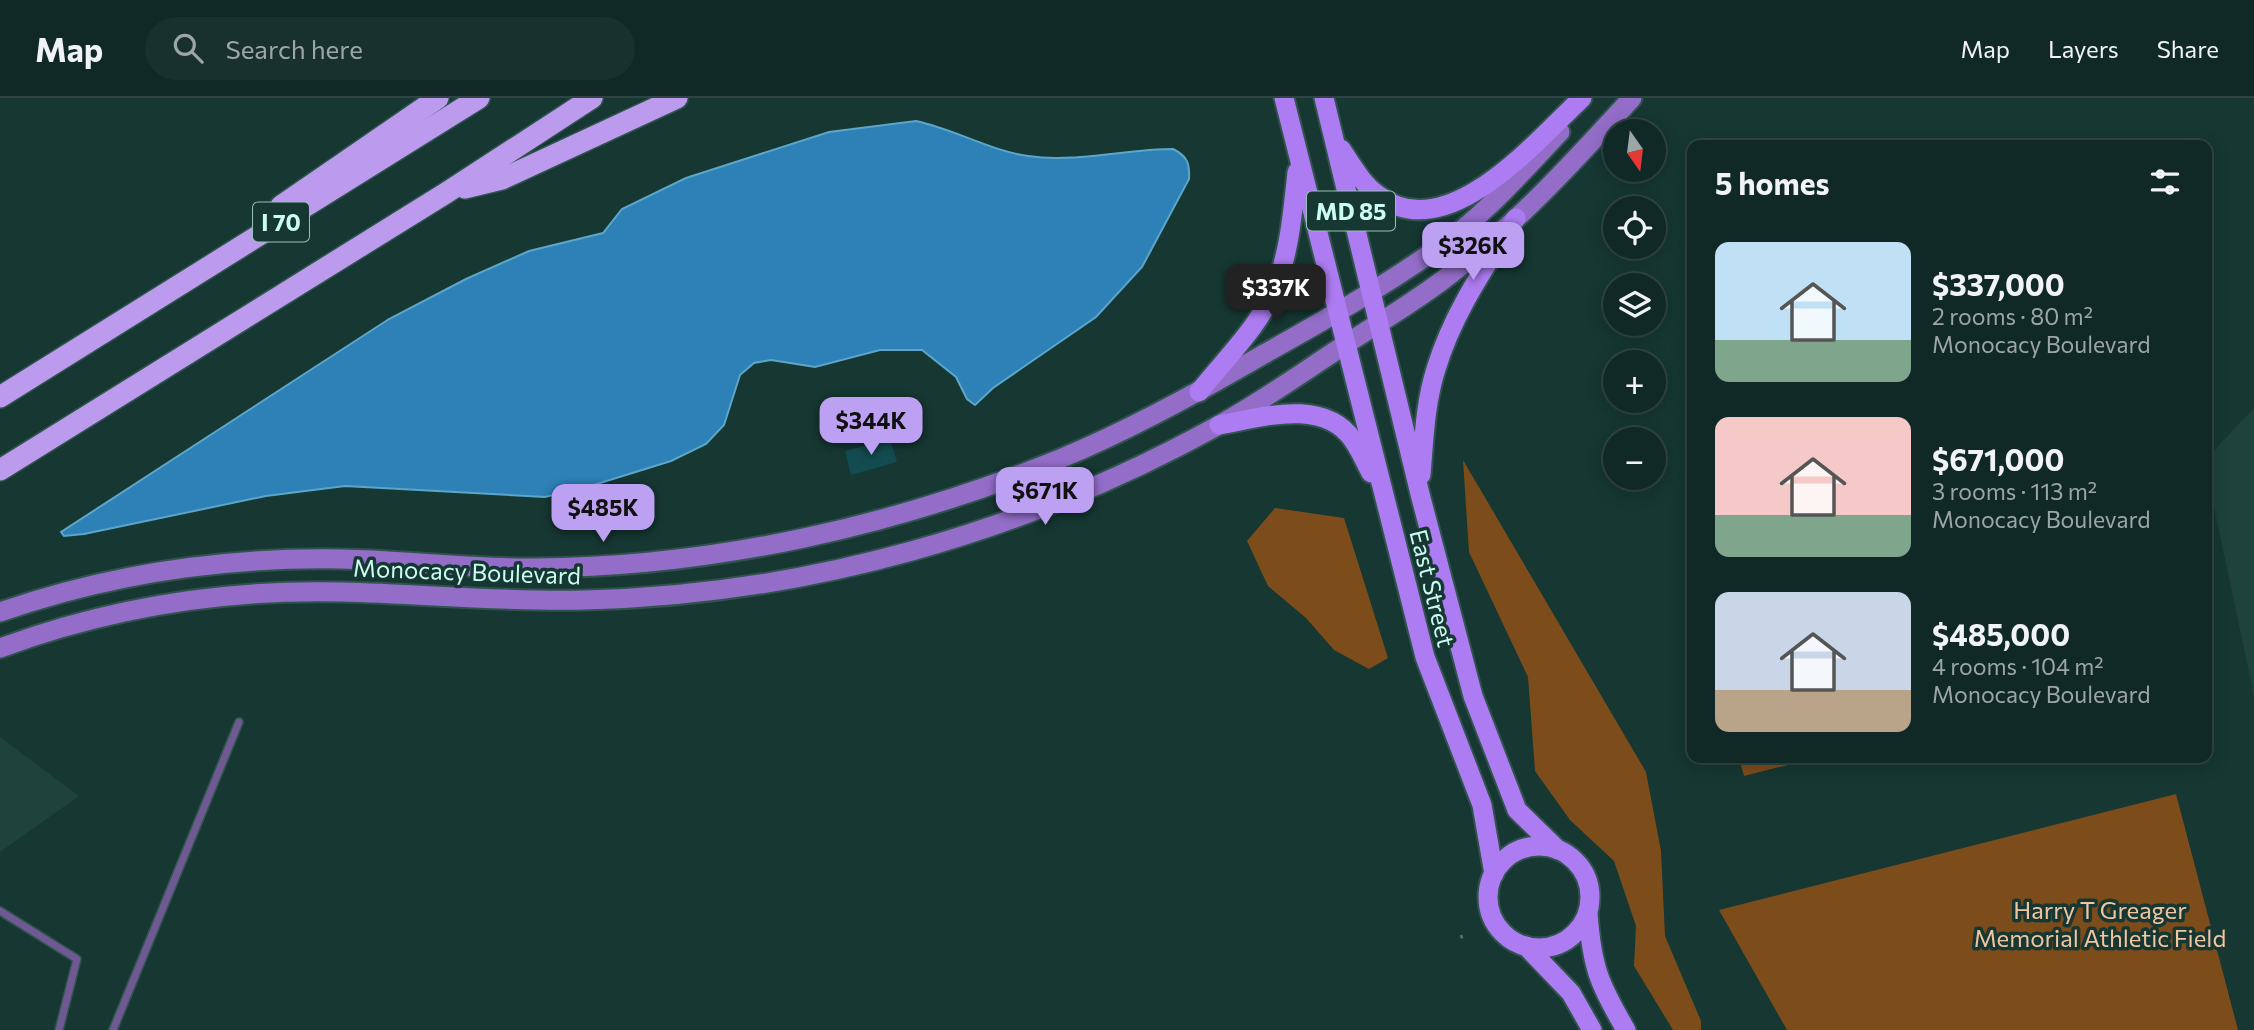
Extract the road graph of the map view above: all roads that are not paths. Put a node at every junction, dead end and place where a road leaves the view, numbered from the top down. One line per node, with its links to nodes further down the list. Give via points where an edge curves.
1 (438, 98): 17 (highway)
2 (478, 98): 17 (highway, I 70)
3 (592, 98): 12 (highway, I 70)
4 (677, 98): 12 (highway, via 502,179)
5 (1284, 98): 11 (main road, MD 85)
6 (1324, 98): 10 (main road, MD 85)
7 (1582, 98): 10 (main road, via 1480,189 1433,211 1410,210 1378,195)
8 (1591, 98): 14 (main road, Monocacy Boulevard, via 1482,211 1440,247)
9 (1632, 98): 13 (main road, Monocacy Boulevard)
10 (1333, 139): 14 (main road, MD 85)
11 (1298, 157): 15 (main road, MD 85); 19 (main road, via 1290,231 1277,284 1255,324)
12 (446, 193): 22 (highway, I 70)
13 (1516, 218): 16 (main road, Monocacy Boulevard, via 1454,272); 23 (main road, via 1450,328 1426,419)
14 (1371, 290): 15 (main road, Monocacy Boulevard); 16 (main road, MD 85)
15 (1337, 310): 18 (main road, East Street / MD 85); 19 (main road, Monocacy Boulevard)
16 (1380, 324): 18 (main road, Monocacy Boulevard); 23 (main road, East Street)
17 (83, 345): 20 (highway, I 70)
18 (1345, 345): 21 (main road, Monocacy Boulevard); 24 (main road, East Street)
19 (1199, 392): 25 (main road, Monocacy Boulevard, via 1075,453 988,487 917,510 727,553 537,568 344,559 213,564 145,573)
20 (0, 397)
21 (1219, 425): 24 (main road, via 1291,412 1318,416 1351,437); 26 (main road, Monocacy Boulevard, via 1073,495 1003,522 924,548 783,581 666,596 589,600 344,592 219,596 97,617)
22 (0, 470)
23 (1420, 494): 28 (main road, East Street, via 1473,696 1507,789 1517,810)
24 (1385, 499): 29 (main road, East Street, via 1425,657 1482,805)
25 (0, 612)
26 (0, 648)
27 (239, 722): 34 (lane)
28 (1559, 849): 29 (main road, via 1538,846 1516,851); 31 (main road, via 1585,873)
29 (1494, 874): 32 (main road, via 1488,891 1490,913 1500,930)
30 (0, 911): 33 (lane, via 77,959)
31 (1588, 912): 32 (main road, via 1567,940 1549,947); 36 (main road, via 1600,986)
32 (1526, 946): 35 (main road, via 1565,986)
33 (59, 1030)
34 (113, 1030)
35 (1592, 1030)
36 (1626, 1030)

